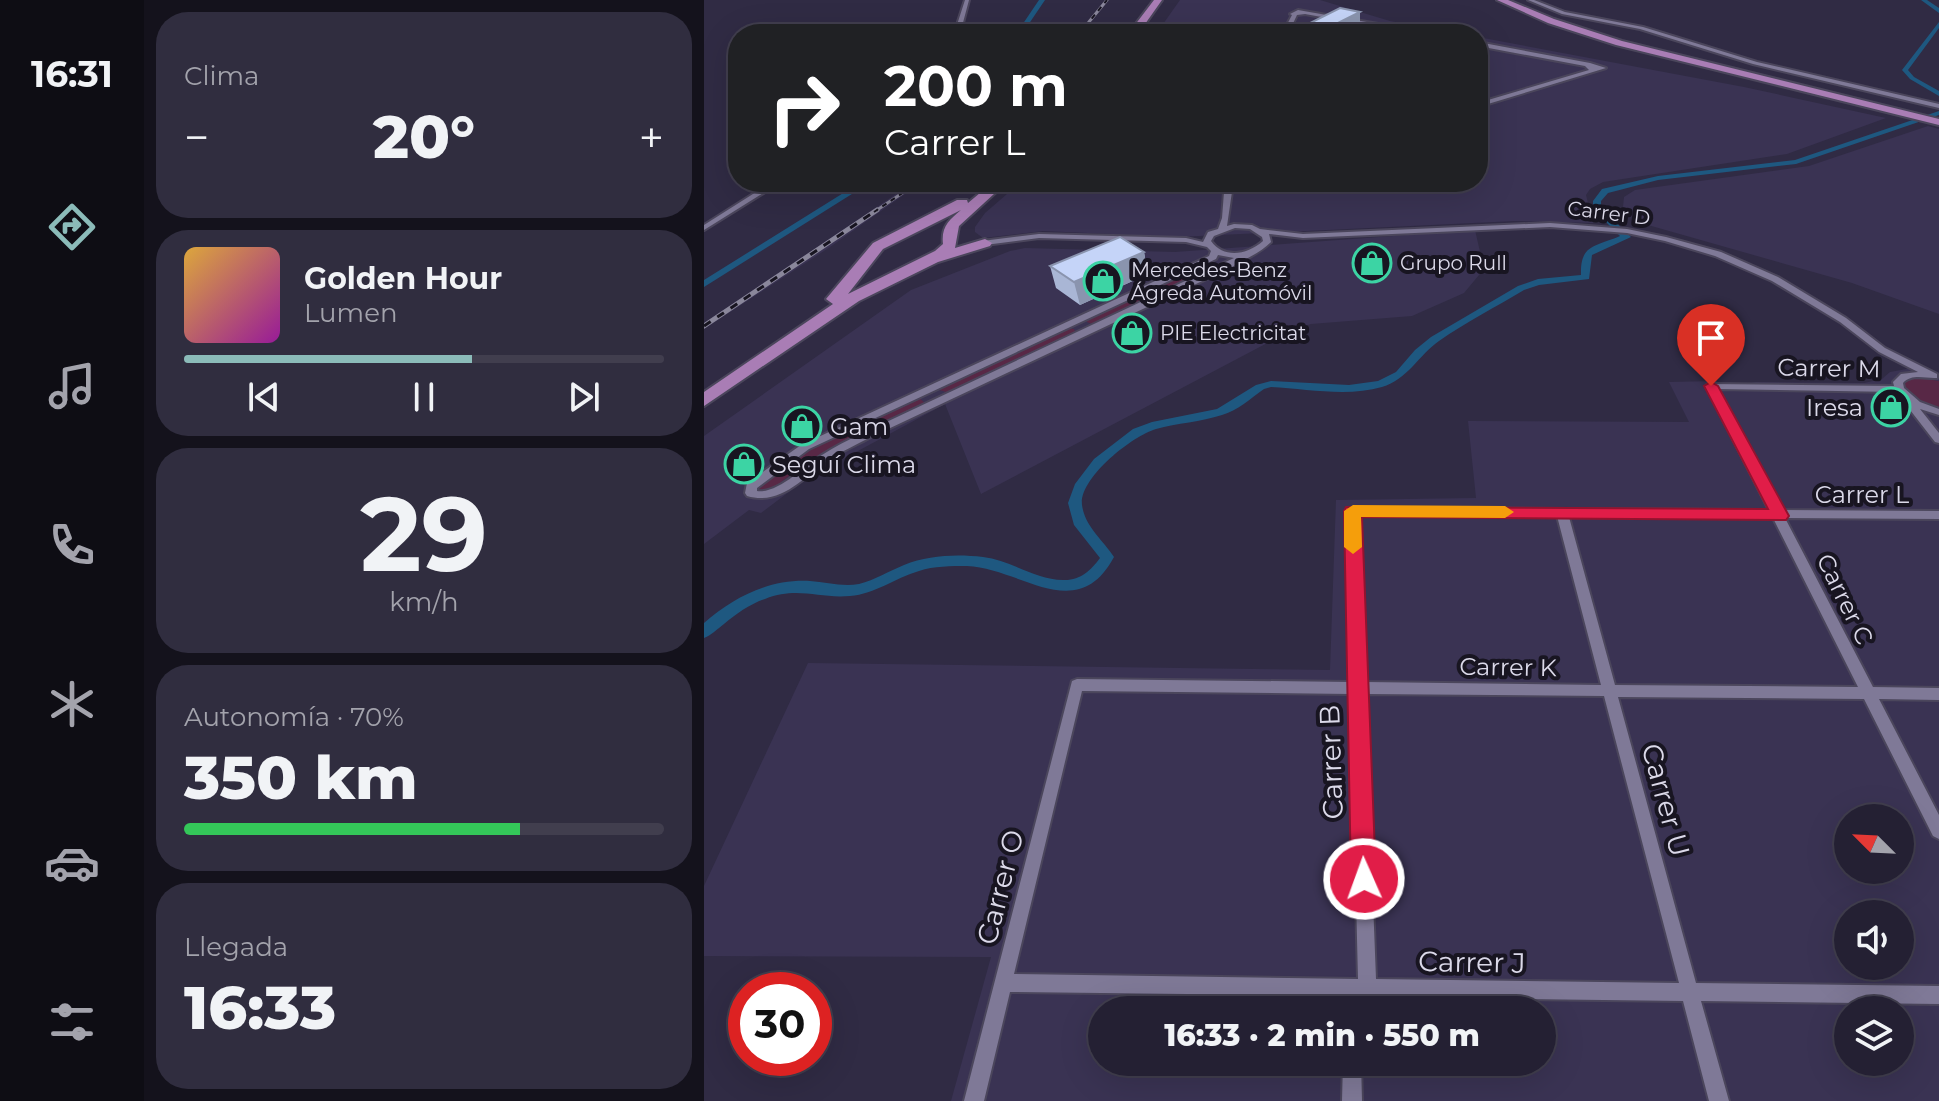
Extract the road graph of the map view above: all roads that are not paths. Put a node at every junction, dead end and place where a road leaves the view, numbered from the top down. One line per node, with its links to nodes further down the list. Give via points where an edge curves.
1 (967, 0): 7 (street)
2 (1158, 0): 8 (highway)
3 (1166, 0): 9 (highway)
4 (1501, 0): 15 (highway, via 1619,43)
5 (1513, 0): 15 (highway, via 1627,41)
6 (1530, 0): 14 (street, via 1755,63)
7 (960, 24)
8 (1140, 24)
9 (1149, 24)
10 (1290, 24): 11 (street, via 1293,12)
11 (1367, 24)
12 (1488, 46): 13 (street, via 1591,67)
13 (1488, 102)
14 (1939, 106)
15 (1913, 112): 16 (highway)
16 (1939, 119)
17 (761, 192): 23 (street)
18 (975, 192): 25 (highway, via 945,215)
19 (989, 192): 29 (highway, via 956,220)
20 (1227, 192): 21 (street)
21 (1228, 214): 22 (street); 24 (street)
22 (1247, 227): 24 (street); 26 (street, Carrer D)
23 (704, 228)
24 (1222, 229): 27 (street)
25 (908, 231): 29 (highway, via 936,230); 37 (highway, via 875,248)
26 (1260, 231): 28 (street, Carrer D); 32 (street, via 1267,239)
27 (1211, 234): 30 (street); 33 (street)
28 (1303, 236): 32 (street, Carrer D); 41 (street, Carrer D, via 1550,225 1627,231 1745,264 1805,294)
29 (950, 237): 31 (highway); 35 (highway, via 950,245)
30 (1186, 240): 31 (street, via 1039,236); 33 (street)
31 (985, 243): 35 (highway)
32 (1263, 247): 34 (street, Carrer D)
33 (1212, 251): 34 (street); 36 (street); 39 (street)
34 (1245, 255): 36 (street, Carrer D)
35 (933, 260): 38 (highway)
36 (1234, 263): 40 (street, Carrer D)
37 (862, 267): 38 (highway, via 871,273); 44 (highway, via 826,306)
38 (898, 274): 47 (highway, via 852,299)
39 (1074, 322): 40 (street); 45 (street)
40 (1089, 330): 48 (street, Carrer D)
41 (1882, 350): 42 (street, Carrer D); 46 (street, Carrer D)
42 (1936, 376): 46 (street, Carrer M, via 1912,374)
43 (1711, 386): 46 (street, Carrer M); 54 (street, Carrer C)
44 (704, 387)
45 (924, 389): 48 (street); 48 (street, Carrer D, via 805,447 758,479 751,493 777,492 827,456)
46 (1902, 389): 49 (street); 50 (street, Carrer D)
47 (704, 400)
48 (938, 401)
49 (1939, 412)
50 (1939, 440)
51 (1353, 511): 52 (street, Carrer L); 56 (street, Carrer B)
52 (1562, 512): 54 (street, Carrer L); 57 (street, Carrer U)
53 (1939, 515): 54 (street, Carrer L)
54 (1780, 516): 58 (street, Carrer C)
55 (1077, 685): 56 (street, Carrer K); 61 (street, Carrer O)
56 (1356, 687): 57 (street, Carrer K); 62 (street, Carrer B)
57 (1610, 691): 58 (street, Carrer K); 63 (street, Carrer U)
58 (1867, 693): 59 (street, Carrer K); 60 (street, Carrer C)
59 (1939, 694)
60 (1939, 831)
61 (1003, 983): 62 (street, Carrer J); 67 (street, Carrer O)
62 (1367, 988): 63 (street, Carrer J); 65 (street, Carrer B)
63 (1690, 993): 64 (street, Carrer J); 69 (street, Carrer U)
64 (1939, 995)
65 (1365, 996)
66 (1352, 1076): 68 (street)
67 (974, 1101)
68 (1352, 1101)
69 (1719, 1101)

